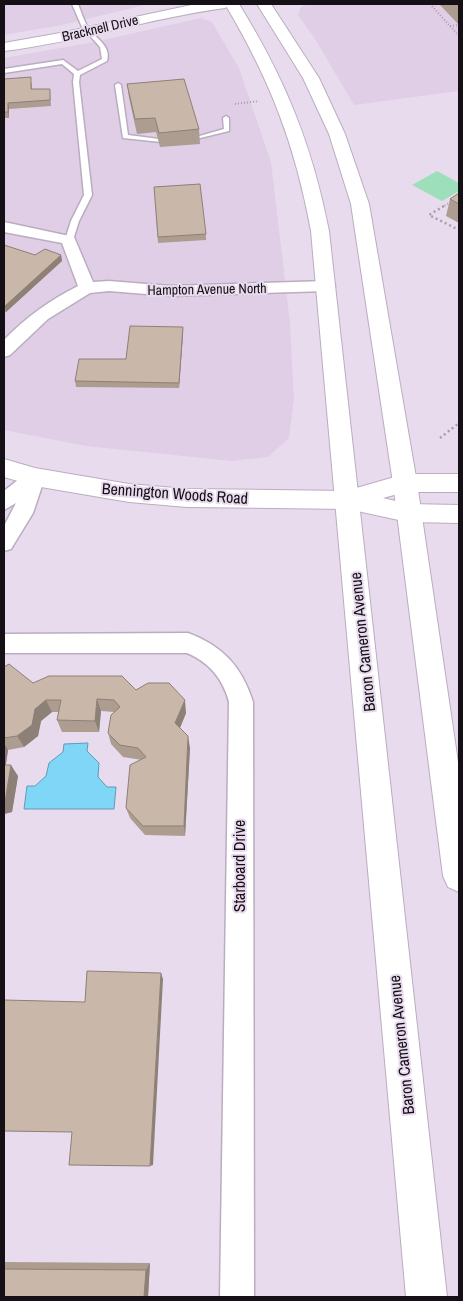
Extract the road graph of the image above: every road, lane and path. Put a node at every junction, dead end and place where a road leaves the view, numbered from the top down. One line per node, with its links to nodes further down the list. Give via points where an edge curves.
1 (75, 4): 8 (lane)
2 (226, 4): 8 (main road, Bracknell Drive, via 156,15)
3 (232, 4): 23 (main road, Baron Cameron Avenue, via 278,84 299,137 314,195)
4 (264, 4): 30 (main road, via 311,78 337,134 360,204)
5 (430, 4): 7 (path)
6 (459, 25): 7 (path)
7 (450, 26): 9 (path)
8 (87, 31): 10 (main road, Bracknell Drive); 12 (lane, via 104,47 105,60)
9 (459, 36)
10 (4, 47)
11 (4, 71): 12 (lane, via 64,62)
12 (77, 74): 22 (lane, via 88,194)
13 (118, 85): 18 (lane, via 125,137)
14 (259, 101): 15 (path)
15 (228, 105)
16 (226, 118): 17 (lane, via 227,130)
17 (198, 138)
18 (158, 141)
19 (452, 201): 21 (path, via 429,215)
20 (4, 227): 22 (street)
21 (459, 230)
22 (69, 240): 24 (street)
23 (327, 286): 24 (street, Hampton Avenue North, via 171,291 109,286); 32 (main road, Baron Cameron Avenue)
24 (88, 288): 25 (street, via 61,300)
25 (4, 350)
26 (459, 423): 27 (path)
27 (440, 438)
28 (4, 468): 29 (main road, Bennington Woods Road)
29 (35, 477): 32 (main road, Bennington Woods Road, via 129,493 186,498); 33 (street); 36 (street, via 23,513)
30 (405, 483): 31 (main road); 32 (main road); 34 (main road)
31 (459, 483)
32 (348, 500): 34 (main road); 40 (main road, Baron Cameron Avenue)
33 (4, 502)
34 (408, 514): 35 (main road); 38 (main road)
35 (459, 514)
36 (4, 543)
37 (4, 644): 39 (street, Starboard Drive, via 188,643 206,651 230,673 237,686 241,702)
38 (459, 876)
39 (237, 1297)
40 (427, 1297)

